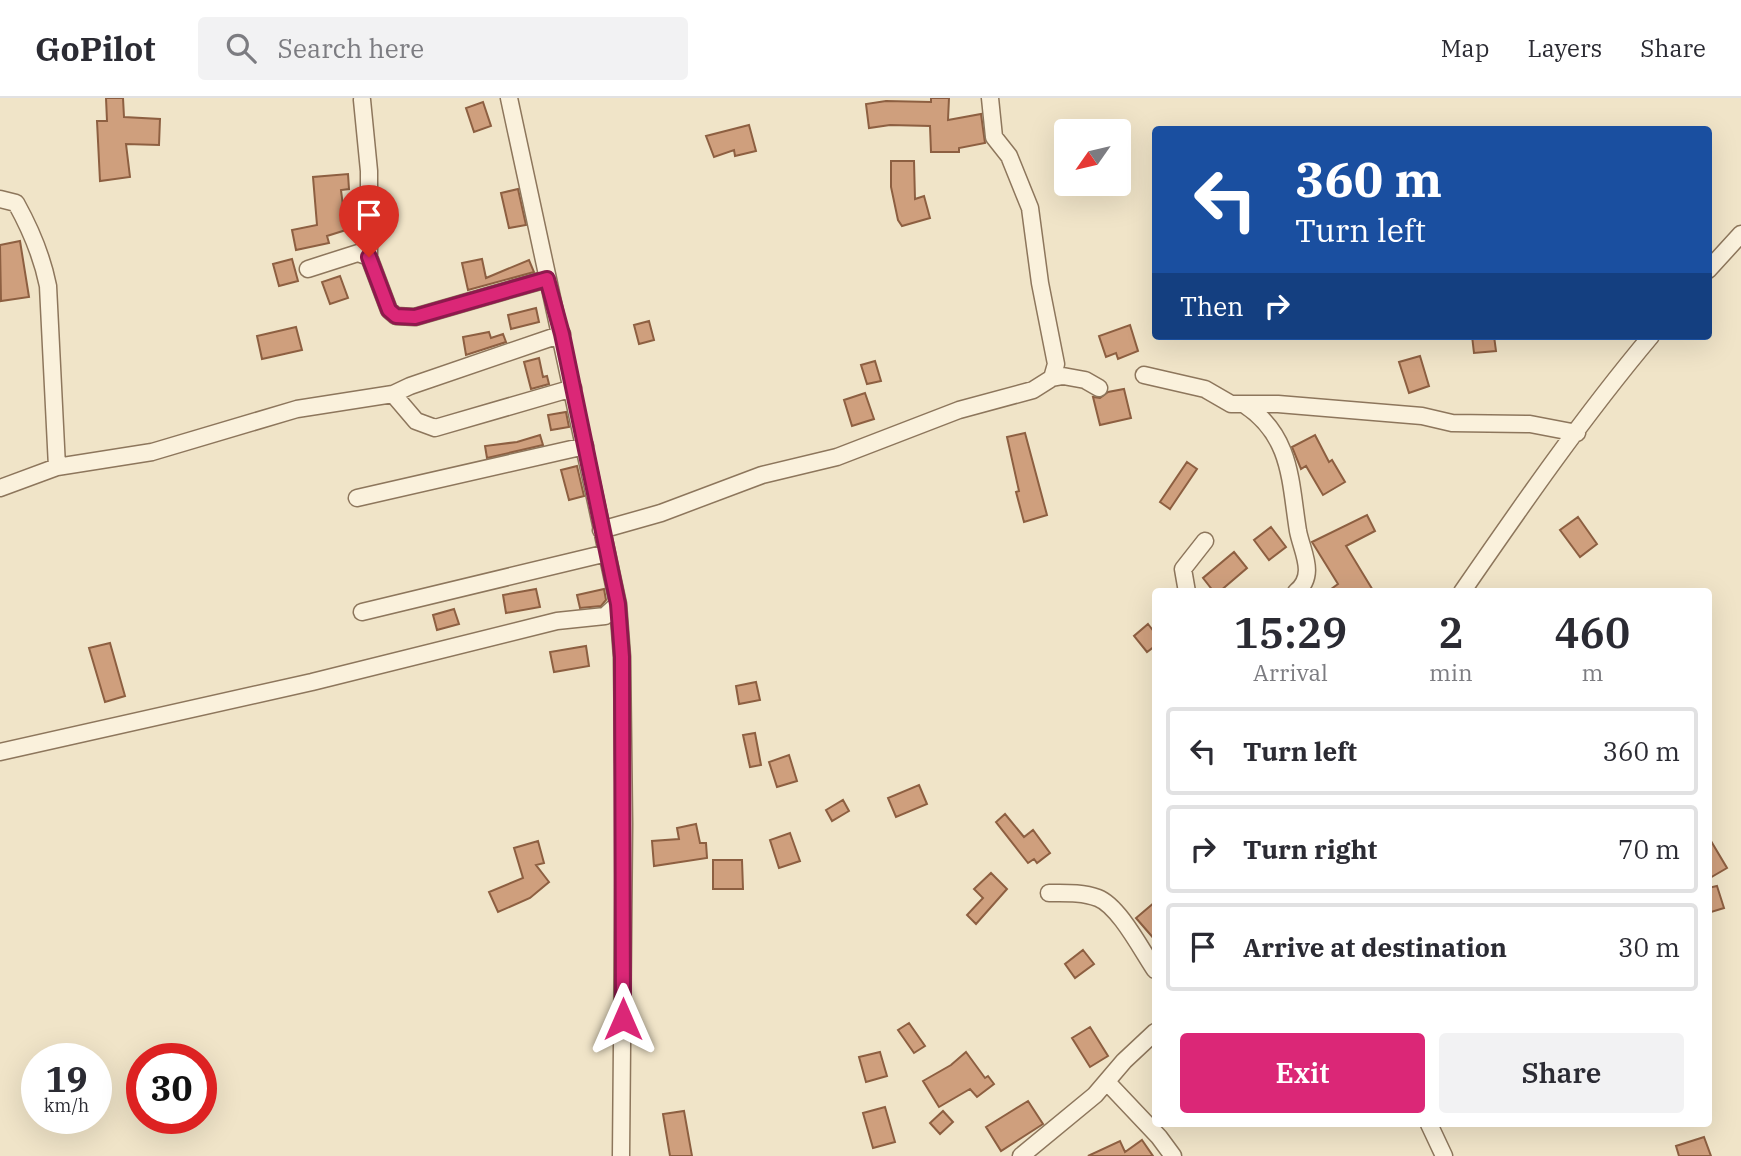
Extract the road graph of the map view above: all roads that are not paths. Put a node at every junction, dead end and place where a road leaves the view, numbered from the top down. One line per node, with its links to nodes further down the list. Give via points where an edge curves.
1 (509, 98): 9 (street)
2 (990, 98): 13 (street, via 994,137 1009,156 1030,208 1056,364)
3 (365, 99): 6 (street)
4 (0, 199): 20 (street, via 16,203 44,262)
5 (1741, 234): 7 (street)
6 (369, 257): 8 (street, via 358,253); 9 (street, via 389,310 396,316 415,317)
7 (1712, 266)
8 (308, 269)
9 (547, 279): 10 (street)
10 (562, 334): 14 (street); 16 (street)
11 (1648, 340): 18 (street)
12 (1144, 375): 17 (street, via 1205,389 1231,404)
13 (1052, 378): 15 (street, via 1085,380); 23 (street, via 1033,390 959,410 837,457 762,475)
14 (573, 388): 16 (street, via 435,428 416,421); 19 (street)
15 (1099, 388)
16 (393, 394): 20 (street, via 313,404 181,445)
17 (1245, 405): 18 (street, via 1422,416 1452,423 1530,424); 27 (street, via 1269,425 1286,458 1308,564)
18 (1577, 433): 28 (street)
19 (585, 446): 22 (street); 23 (street)
20 (57, 467): 21 (street)
21 (0, 488)
22 (357, 498)
23 (601, 530): 25 (street)
24 (1205, 541): 26 (street, via 1183,569)
25 (607, 553): 29 (street); 30 (street)
26 (1186, 588)
27 (1301, 588)
28 (1464, 588)
29 (618, 604): 31 (street); 32 (street)
30 (362, 612)
31 (605, 616): 32 (street); 33 (street, via 557,621)
32 (620, 629): 39 (street, via 624,855)
33 (0, 752)
34 (1049, 893): 35 (street, via 1100,898)
35 (1152, 966)
36 (1152, 1035): 37 (street)
37 (1107, 1082): 40 (street); 41 (street)
38 (1430, 1127): 42 (street)
39 (621, 1156)
40 (1021, 1156)
41 (1173, 1156)
42 (1444, 1156)

